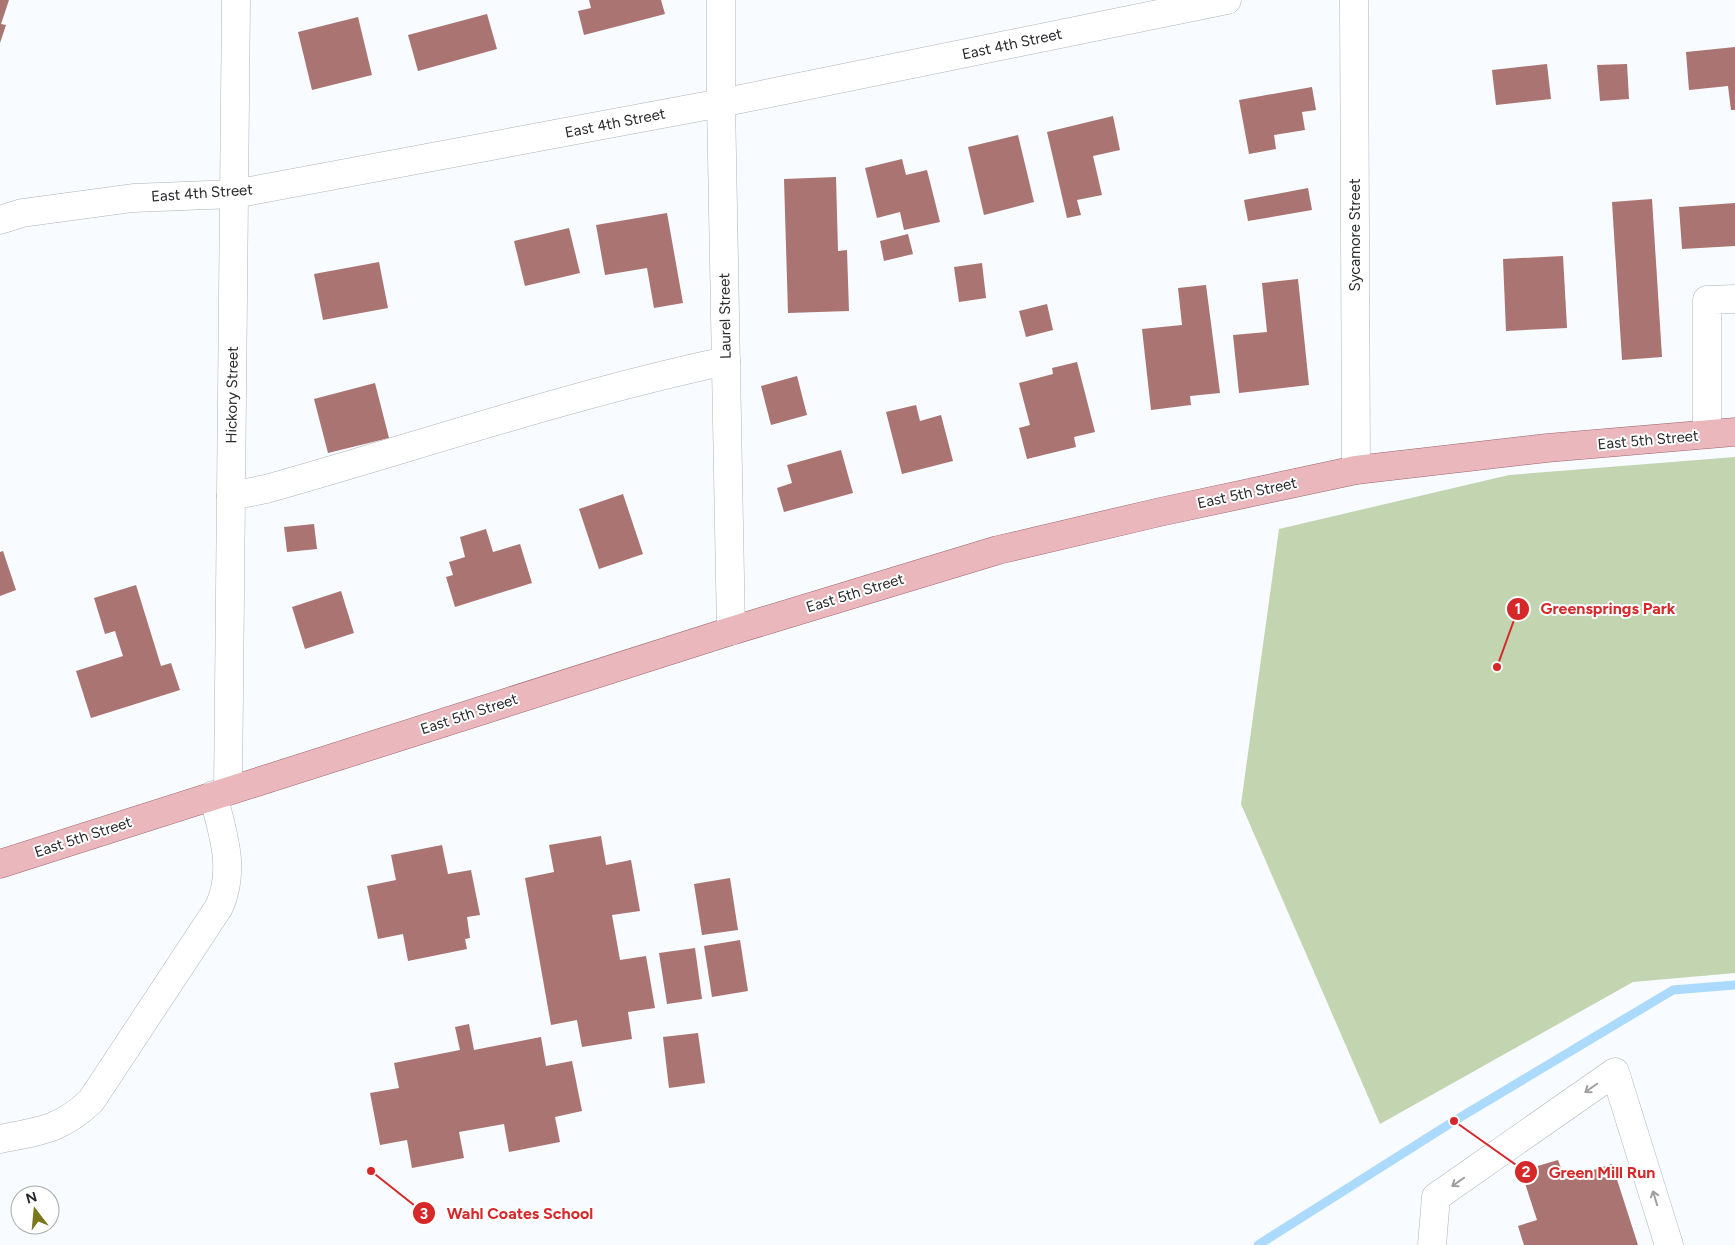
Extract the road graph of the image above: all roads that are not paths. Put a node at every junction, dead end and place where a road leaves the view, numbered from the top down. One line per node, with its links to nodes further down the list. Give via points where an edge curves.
1 (236, 0): 6 (street, Hickory Street)
2 (721, 0): 5 (street, Laurel Street)
3 (1227, 0): 5 (street, East 4th Street)
4 (1354, 0): 12 (street, Sycamore Street)
5 (721, 104): 6 (street, East 4th Street); 9 (street, Laurel Street)
6 (234, 194): 7 (street, East 4th Street, via 133,198 22,213); 13 (street, Hickory Street)
7 (0, 220)
8 (1735, 299): 11 (street, via 1707,300)
9 (726, 361): 13 (street, via 555,405 266,490); 14 (street, Laurel Street)
10 (1735, 432): 11 (main road, East 5th Street)
11 (1707, 434): 12 (main road, East 5th Street)
12 (1356, 470): 14 (main road, East 5th Street, via 998,550)
13 (231, 496): 15 (street, Hickory Street)
14 (731, 631): 15 (main road, East 5th Street)
15 (221, 793): 16 (main road, East 5th Street); 17 (street, Hickory Street, via 228,876 226,892 219,907 91,1101 73,1118 55,1127)
16 (0, 864)
17 (0, 1139)
18 (1432, 1245): 19 (street, one-way to 18, via 1615,1072 1436,1197)
19 (1669, 1245)

